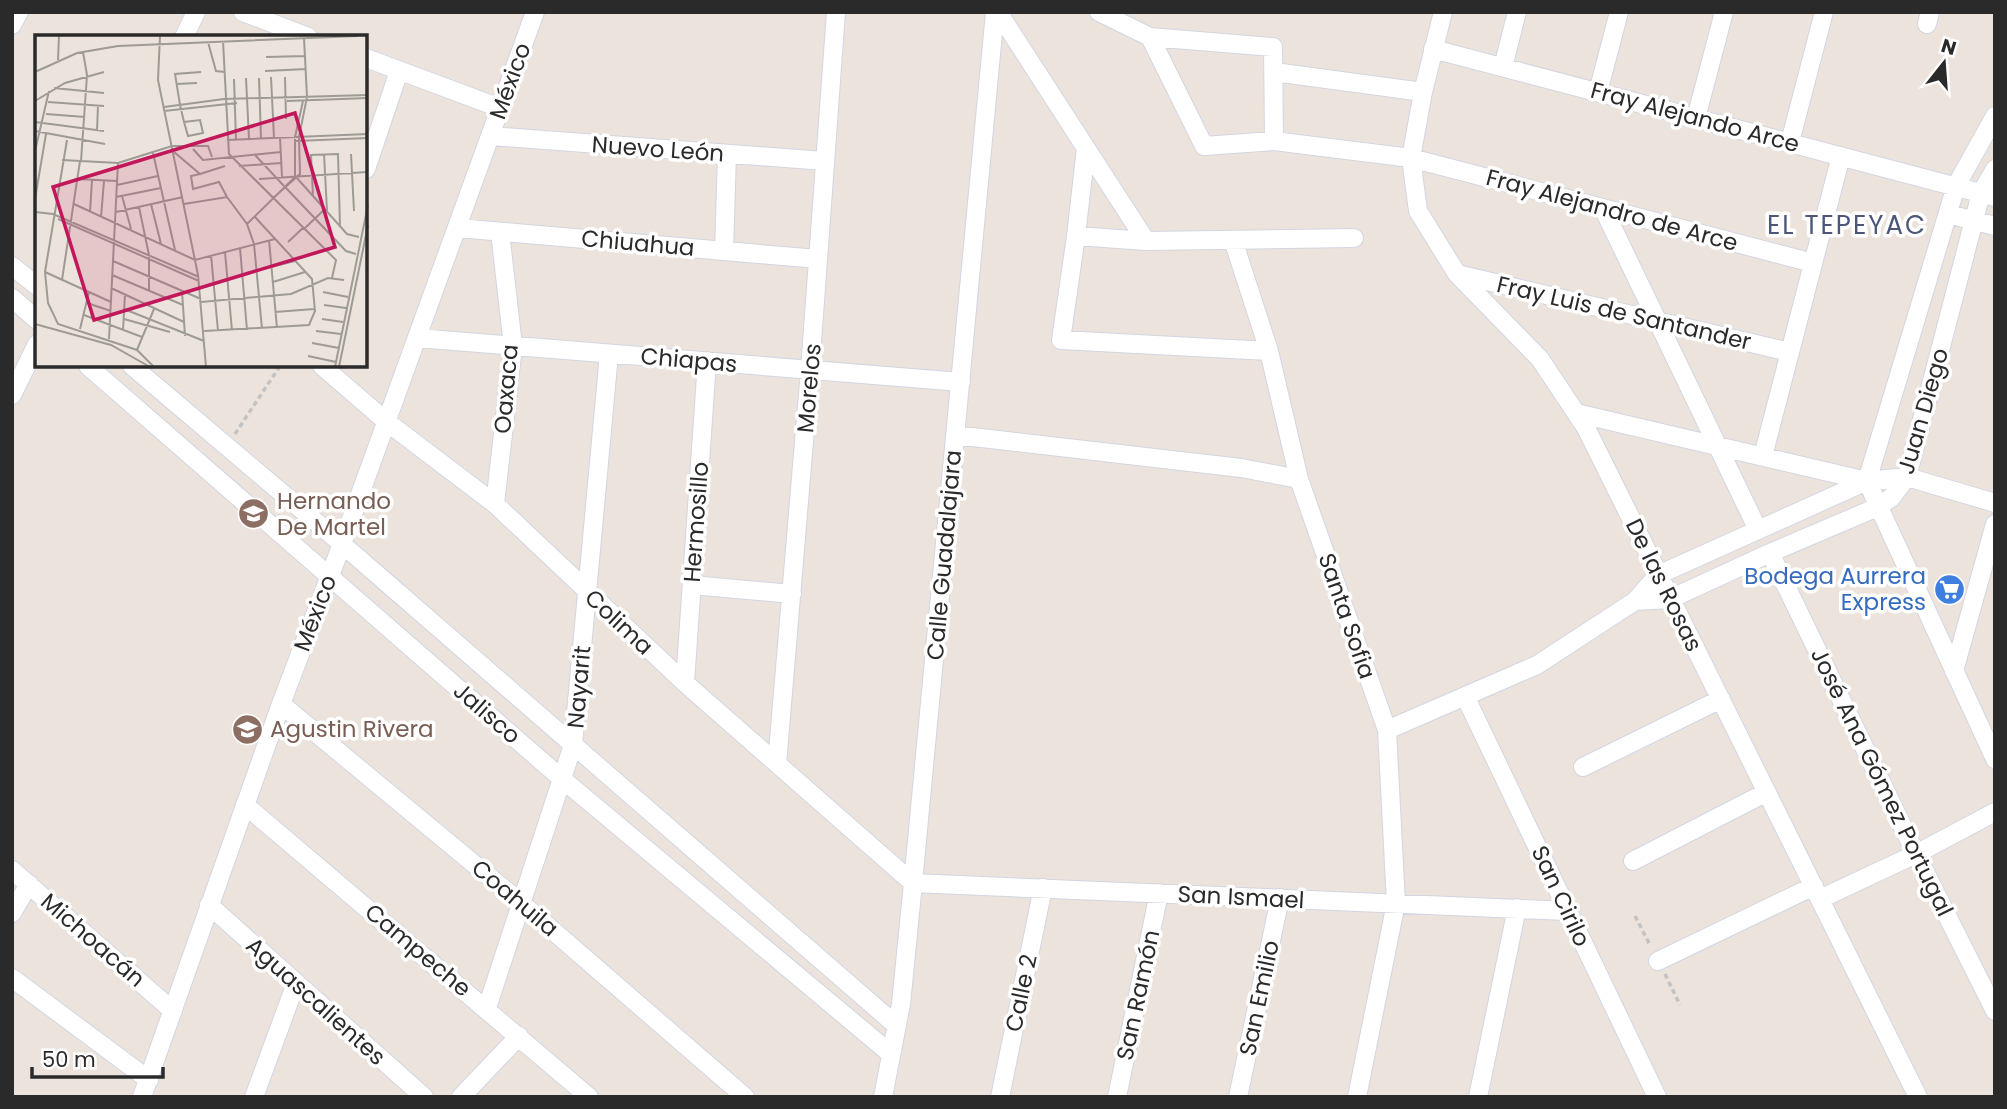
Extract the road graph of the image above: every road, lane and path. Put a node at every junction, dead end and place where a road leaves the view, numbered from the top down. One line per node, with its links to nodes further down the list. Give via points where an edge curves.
1 (19, 12): 13 (street)
2 (196, 12): 14 (street)
3 (243, 12): 15 (street)
4 (535, 12): 24 (street, México)
5 (836, 12): 35 (street, Morelos)
6 (997, 12): 30 (street); 70 (street, Calle Guadalajara)
7 (1099, 12): 16 (street)
8 (1443, 12): 17 (street, De las Rosas)
9 (1517, 12): 19 (street)
10 (1619, 12): 23 (street)
11 (1724, 12): 26 (street)
12 (1825, 12): 29 (street)
13 (12, 25)
14 (185, 35)
15 (304, 35)
16 (1150, 37): 21 (street, via 1273,47); 28 (street, via 1204,146)
17 (1433, 49): 19 (street, Fray Alejando Arce); 22 (street, De las Rosas)
18 (368, 59): 20 (street)
19 (1503, 67): 23 (street, Fray Alejando Arce)
20 (400, 71): 24 (street); 34 (street)
21 (1274, 72): 22 (street); 28 (street)
22 (1423, 92): 33 (street, De las Rosas)
23 (1598, 92): 26 (street, Fray Alejando Arce)
24 (500, 108): 27 (street, México)
25 (1995, 116): 37 (street, Juan Diego)
26 (1696, 118): 29 (street, Fray Alejando Arce)
27 (490, 136): 31 (street, Nuevo León); 43 (street, México)
28 (1274, 141): 33 (street, Fray Alejandro de Arce)
29 (1790, 142): 32 (street, Fray Alejando Arce)
30 (1086, 148): 45 (street); 48 (street)
31 (727, 154): 35 (street, Nuevo León); 49 (street)
32 (1841, 156): 37 (street, Fray Alejando Arce); 51 (street)
33 (1411, 158): 39 (street, Fray Alejandro de Arce); 53 (street, De las Rosas, via 1418,211)
34 (368, 161)
35 (825, 161): 50 (street, Morelos)
36 (1995, 169): 38 (street, Juan Diego)
37 (1956, 186): 38 (street, Fray Alejando Arce); 40 (street, Juan Diego)
38 (1988, 195): 41 (street, Juan Diego)
39 (1603, 208): 51 (street, Fray Alejandro de Arce); 57 (street)
40 (1948, 214): 41 (street); 81 (street, Juan Diego)
41 (1974, 221): 42 (street); 79 (street, Juan Diego)
42 (1995, 226)
43 (457, 228): 44 (street, Chiuahua); 58 (street, México)
44 (500, 232): 49 (street, Chiuahua); 59 (street, Oaxaca)
45 (1076, 236): 48 (street); 61 (street, via 1061,340)
46 (1354, 238): 47 (street)
47 (1233, 240): 48 (street); 61 (street, Santa Sofia)
48 (1146, 241)
49 (724, 251): 50 (street, Chiuahua)
50 (818, 259): 69 (street, Morelos)
51 (1813, 263): 62 (street)
52 (12, 266): 54 (street)
53 (1457, 274): 57 (street, Fray Luis de Santander); 72 (street, De las Rosas, via 1540,359)
54 (35, 284)
55 (12, 298): 56 (street)
56 (35, 318)
57 (1657, 320): 62 (street, Fray Luis de Santander); 76 (street)
58 (417, 338): 59 (street, Chiapas); 73 (street, México)
59 (513, 346): 63 (street, Chiapas); 83 (street, Oaxaca)
60 (35, 348): 71 (street)
61 (1269, 351): 80 (street, Santa Sofia)
62 (1790, 352): 77 (street)
63 (609, 354): 64 (street, Chiapas); 92 (street, Nayarit)
64 (707, 361): 69 (street, Chiapas); 91 (street, Hermosillo)
65 (90, 368): 78 (street, Jalisco)
66 (134, 368): 75 (street, Jalisco)
67 (279, 368): 75 (path)
68 (324, 368): 73 (street, Colima)
69 (810, 370): 70 (street, Chiapas); 93 (street, Morelos)
70 (961, 382): 74 (street, Calle Guadalajara)
71 (12, 395)
72 (1576, 413): 76 (street); 90 (street, De las Rosas)
73 (387, 422): 83 (street, Colima); 87 (street, México)
74 (956, 435): 80 (street, via 1241,468); 113 (street, Calle Guadalajara)
75 (227, 446): 78 (street); 87 (street, Jalisco)
76 (1718, 446): 77 (street); 86 (street)
77 (1763, 456): 81 (street)
78 (208, 472): 89 (street, Jalisco)
79 (1908, 477): 81 (street); 82 (street); 84 (street, Juan Diego)
80 (1299, 479): 101 (street, Santa Sofia)
81 (1867, 481): 84 (street); 86 (street)
82 (1995, 503)
83 (495, 504): 92 (street, Colima)
84 (1878, 506): 88 (street, Juan Diego); 96 (street)
85 (1995, 524): 96 (street)
86 (1758, 530): 90 (street)
87 (342, 544): 89 (street, México); 102 (street, Jalisco)
88 (1770, 553): 94 (street, Juan Diego); 110 (street, José Ana Gómez Portugal)
89 (330, 575): 100 (street, México); 106 (street, Jalisco)
90 (1658, 575): 94 (street, De las Rosas); 95 (street)
91 (692, 585): 93 (street); 97 (street, Hermosillo)
92 (587, 592): 97 (street, Colima); 102 (street, Nayarit)
93 (792, 594): 104 (street, Morelos)
94 (1670, 599): 95 (street); 99 (street, De las Rosas)
95 (1635, 601): 98 (street, via 1537,665)
96 (1954, 671): 103 (street)
97 (685, 683): 104 (street, Colima)
98 (1465, 696): 101 (street); 123 (street, San Cirilo)
99 (1721, 699): 105 (street); 107 (street, De las Rosas)
100 (281, 704): 108 (street, México); 119 (street, Coahuila)
101 (1387, 730): 120 (street, Santa Sofia)
102 (573, 745): 106 (street, Nayarit); 131 (street, Jalisco)
103 (1995, 759)
104 (777, 764): 113 (street, Colima)
105 (1583, 767)
106 (561, 778): 119 (street, Nayarit); 133 (street, Jalisco)
107 (1767, 792): 111 (street); 117 (street, De las Rosas)
108 (245, 805): 121 (street, México); 128 (street, Campeche)
109 (1995, 812): 110 (street)
110 (1916, 854): 117 (street); 130 (street, José Ana Gómez Portugal)
111 (1633, 861)
112 (12, 870): 114 (street, Michoacán)
113 (914, 883): 115 (street, San Ismael); 131 (street, Calle Guadalajara)
114 (29, 884): 124 (street); 129 (street, Michoacán)
115 (1043, 888): 116 (street, San Ismael); 141 (street, Calle 2)
116 (1159, 893): 118 (street, San Ismael); 142 (street, San Ramón)
117 (1817, 893): 125 (street); 147 (street, De las Rosas)
118 (1280, 898): 120 (street, San Ismael); 143 (street, San Emilio)
119 (522, 903): 128 (street, Nayarit); 136 (street, Coahuila)
120 (1396, 903): 122 (street, San Ismael); 144 (street, Santa Sofia)
121 (209, 905): 127 (street, Aguascalientes); 129 (street, México)
122 (1517, 908): 123 (street, San Ismael); 145 (street)
123 (1568, 911): 146 (street, San Cirilo)
124 (12, 913)
125 (1658, 961)
126 (12, 978): 134 (street)
127 (296, 983): 135 (street); 137 (street, Aguascalientes)
128 (487, 1008): 132 (street, Campeche)
129 (173, 1011): 134 (street, México)
130 (1995, 1011)
131 (897, 1026): 133 (street, Calle Guadalajara)
132 (519, 1036): 138 (street); 139 (street, Campeche)
133 (891, 1054): 140 (street, Calle Guadalajara)
134 (146, 1088)
135 (257, 1095)
136 (739, 1095)
137 (424, 1097)
138 (461, 1097)
139 (589, 1097)
140 (883, 1097)
141 (1000, 1097)
142 (1117, 1097)
143 (1238, 1097)
144 (1357, 1097)
145 (1478, 1097)
146 (1657, 1097)
147 (1918, 1097)

